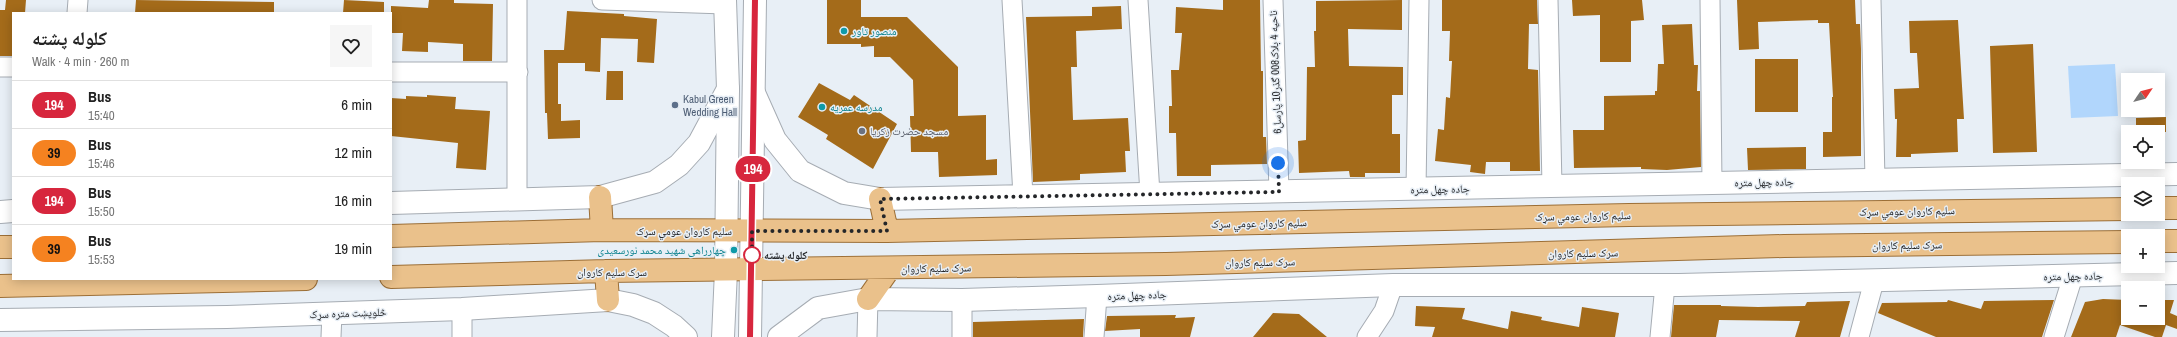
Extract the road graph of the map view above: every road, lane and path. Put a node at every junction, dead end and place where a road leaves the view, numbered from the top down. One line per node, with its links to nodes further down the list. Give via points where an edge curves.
1 (78, 0): 13 (street)
2 (517, 0): 17 (street)
3 (602, 0): 12 (street)
4 (755, 0): 19 (street)
5 (1012, 0): 27 (street)
6 (1138, 0): 26 (street)
7 (1273, 0): 25 (street, ناحیه 4 بلاک008 گذر10 پارسل6)
8 (1419, 0): 24 (street)
9 (1548, 0): 23 (street)
10 (1710, 0): 22 (street)
11 (1870, 0): 21 (street)
12 (725, 2): 18 (street)
13 (77, 12)
14 (0, 67): 15 (street)
15 (12, 67)
16 (392, 72): 17 (street)
17 (518, 72): 30 (street)
18 (728, 89): 28 (street, via 699,143 678,165 655,182); 39 (street)
19 (754, 93): 29 (street, جاده چهل متره, via 774,140 800,171 844,193); 40 (street)
20 (2177, 174): 21 (street, جاده چهل متره)
21 (1875, 180): 22 (street, جاده چهل متره)
22 (1712, 183): 23 (street, جاده چهل متره)
23 (1552, 186): 24 (street, جاده چهل متره)
24 (1416, 189): 25 (street, جاده چهل متره)
25 (1279, 192): 26 (street, جاده چهل متره)
26 (1150, 194): 27 (street, جاده چهل متره)
27 (1023, 196): 29 (street, جاده چهل متره)
28 (600, 197): 30 (street); 38 (main road)
29 (880, 199): 41 (main road)
30 (518, 200): 31 (street)
31 (392, 203)
32 (2165, 208): 33 (main road)
33 (2177, 208)
34 (2121, 209): 37 (main road, سلیم کاروان عومي سړک)
35 (12, 211): 36 (street)
36 (0, 212)
37 (1783, 213): 41 (main road, سلیم کاروان عومي سړک, via 1629,214); 46 (main road)
38 (602, 230): 39 (main road, سلیم کاروان عومي سړک); 42 (main road, سلیم کاروان عومي سړک)
39 (726, 231): 40 (main road, سلیم کاروان عومي سړک); 51 (street)
40 (752, 231): 41 (main road, سلیم کاروان عومي سړک); 52 (street)
41 (887, 231)
42 (392, 236)
43 (2165, 241): 44 (main road)
44 (2177, 241)
45 (2121, 242): 46 (main road, سرک سلیم کاروان)
46 (1784, 246): 49 (main road, سرک سلیم کاروان, via 1166,264)
47 (0, 247): 48 (main road)
48 (12, 247)
49 (889, 269): 52 (main road, سرک سلیم کاروان); 62 (main road)
50 (606, 271): 51 (main road, سرک سلیم کاروان); 55 (main road, سرک سلیم کاروان); 63 (main road)
51 (726, 271): 52 (main road, سرک سلیم کاروان); 71 (street)
52 (752, 271): 72 (street)
53 (2177, 273): 54 (street, جاده چهل متره)
54 (2073, 276): 57 (street, جاده چهل متره); 80 (street)
55 (392, 277)
56 (262, 280): 60 (main road)
57 (1874, 281): 59 (street, جاده چهل متره); 79 (street)
58 (1393, 285): 59 (street, جاده چهل متره); 61 (street, جاده چهل متره); 77 (street, via 1384,311)
59 (1665, 285): 78 (street)
60 (0, 286)
61 (1097, 296): 64 (street, جاده چهل متره); 76 (street)
62 (868, 299): 64 (street, جاده چهل متره); 73 (street, جاده چهل متره, via 818,308); 74 (street)
63 (608, 300): 65 (street, څلویښت متره سړک); 70 (street, څلویښت متره سړک, via 633,305 654,314)
64 (962, 300): 75 (street)
65 (462, 309): 66 (street, څلویښت متره سړک); 69 (street)
66 (332, 313): 67 (street, څلویښت متره سړک); 68 (street)
67 (0, 320)
68 (331, 337)
69 (462, 337)
70 (686, 337)
71 (723, 337)
72 (750, 337)
73 (779, 337)
74 (867, 337)
75 (962, 337)
76 (1094, 337)
77 (1367, 337)
78 (1660, 337)
79 (1859, 337)
80 (2054, 337)

